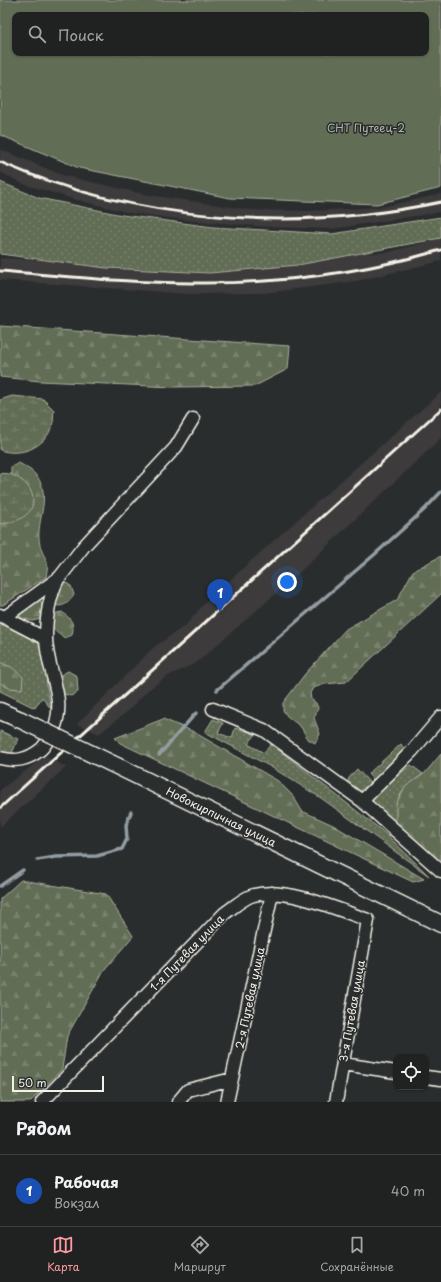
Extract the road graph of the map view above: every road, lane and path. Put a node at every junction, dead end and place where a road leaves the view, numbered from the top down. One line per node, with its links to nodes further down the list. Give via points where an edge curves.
1 (193, 419): 2 (street, via 176,447 84,546)
2 (60, 577): 3 (street); 4 (street, via 50,594)
3 (3, 616): 4 (street)
4 (46, 639): 8 (street, via 59,709 56,726 45,746 30,757 15,761)
5 (213, 709): 9 (street, via 264,730)
6 (0, 711): 13 (main road, Новокирпичная улица, bridge)
7 (441, 717): 9 (street, via 412,751)
8 (0, 758)
9 (362, 801): 10 (street)
10 (441, 871)
11 (272, 893): 12 (street, 1-я Путевая улица, via 308,899); 17 (street, 2-я Путевая улица); 19 (street, 1-я Путевая улица, via 253,895 225,913)
12 (368, 920): 14 (street, 3-я Путевая улица)
13 (441, 924)
14 (343, 1064): 15 (street); 22 (street, 3-я Путевая улица)
15 (393, 1072)
16 (429, 1077): 18 (street)
17 (232, 1079): 20 (street, via 188,1090); 21 (street, 2-я Путевая улица)
18 (441, 1079)
19 (42, 1102)
20 (178, 1102)
21 (227, 1102)
22 (336, 1102)

